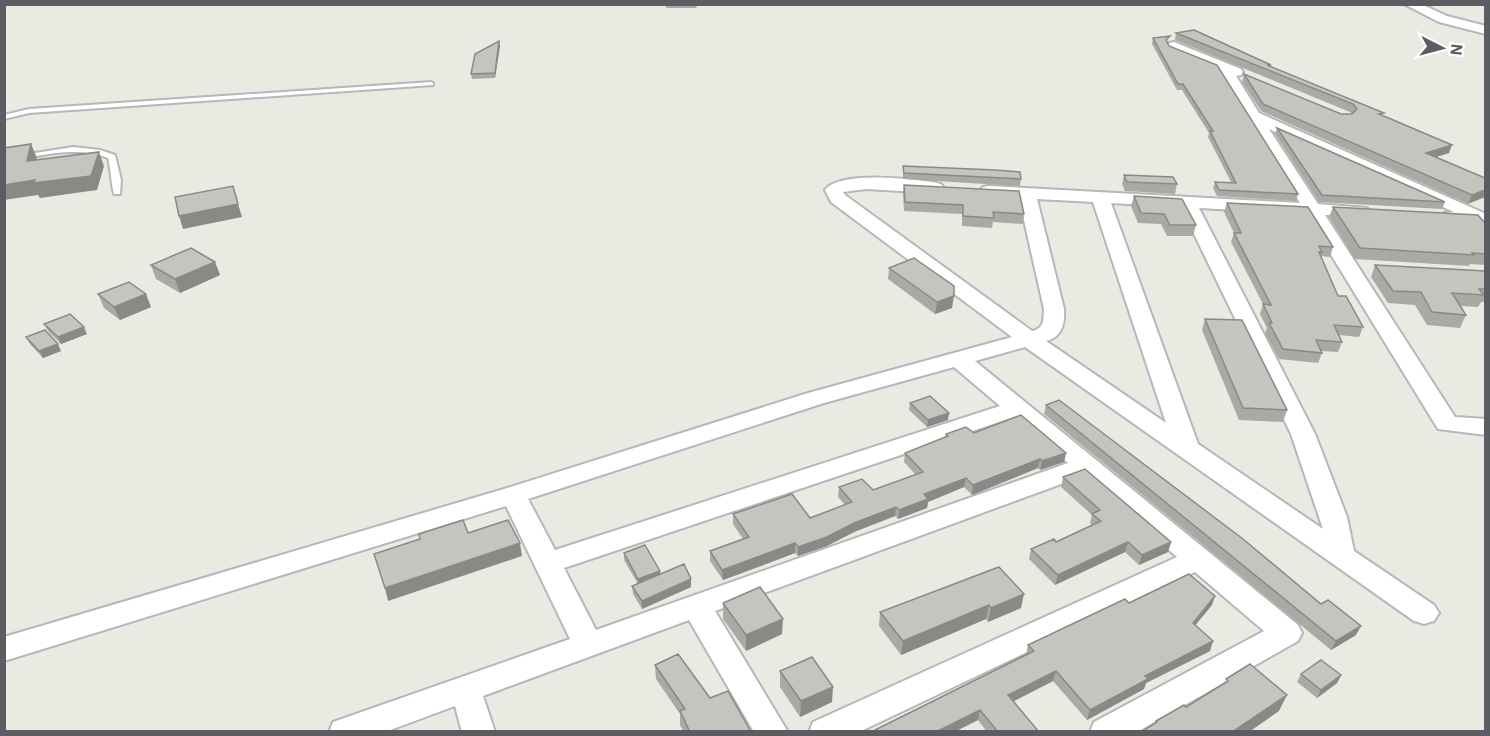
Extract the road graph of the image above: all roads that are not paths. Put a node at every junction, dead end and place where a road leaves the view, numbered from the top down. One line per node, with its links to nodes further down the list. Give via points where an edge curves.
1 (1410, 4): 2 (street, via 1443,19)
2 (1485, 30)
3 (1174, 46): 4 (street)
4 (1223, 67): 5 (street); 7 (street)
5 (1245, 76)
6 (431, 84): 8 (lane, via 29,111)
7 (1254, 116): 14 (street); 17 (street)
8 (4, 117)
9 (4, 160): 10 (lane, via 61,151 100,151 112,157)
10 (117, 192)
11 (1027, 193): 12 (street); 20 (street, via 1054,316 1047,334); 20 (street, via 857,184 834,190 837,198)
12 (1101, 197): 13 (street); 24 (street)
13 (1188, 202): 14 (street); 27 (street, via 1303,434)
14 (1312, 209): 15 (street); 18 (street)
15 (1382, 213)
16 (1428, 216): 17 (street)
17 (1485, 219)
18 (1348, 267): 19 (street); 23 (street, via 1447,424)
19 (1371, 268)
20 (1030, 340): 21 (street); 24 (street)
21 (959, 359): 22 (street); 26 (street, via 816,398)
22 (1017, 408): 25 (street); 31 (street)
23 (1485, 427)
24 (1187, 448): 28 (street)
25 (1086, 465): 30 (street); 32 (street)
26 (513, 495): 31 (street); 35 (street)
27 (1334, 517): 28 (street); 29 (street)
28 (1299, 526): 29 (street)
29 (1342, 558): 33 (street)
30 (1198, 559): 40 (street); 41 (street, via 1287,633)
31 (547, 563): 34 (street)
32 (696, 606): 34 (street); 39 (street)
33 (1424, 613)
34 (588, 645): 36 (street)
35 (4, 650)
36 (465, 688): 37 (street); 38 (street)
37 (345, 732)
38 (479, 732)
39 (772, 732)
40 (825, 732)
41 (1106, 732)

